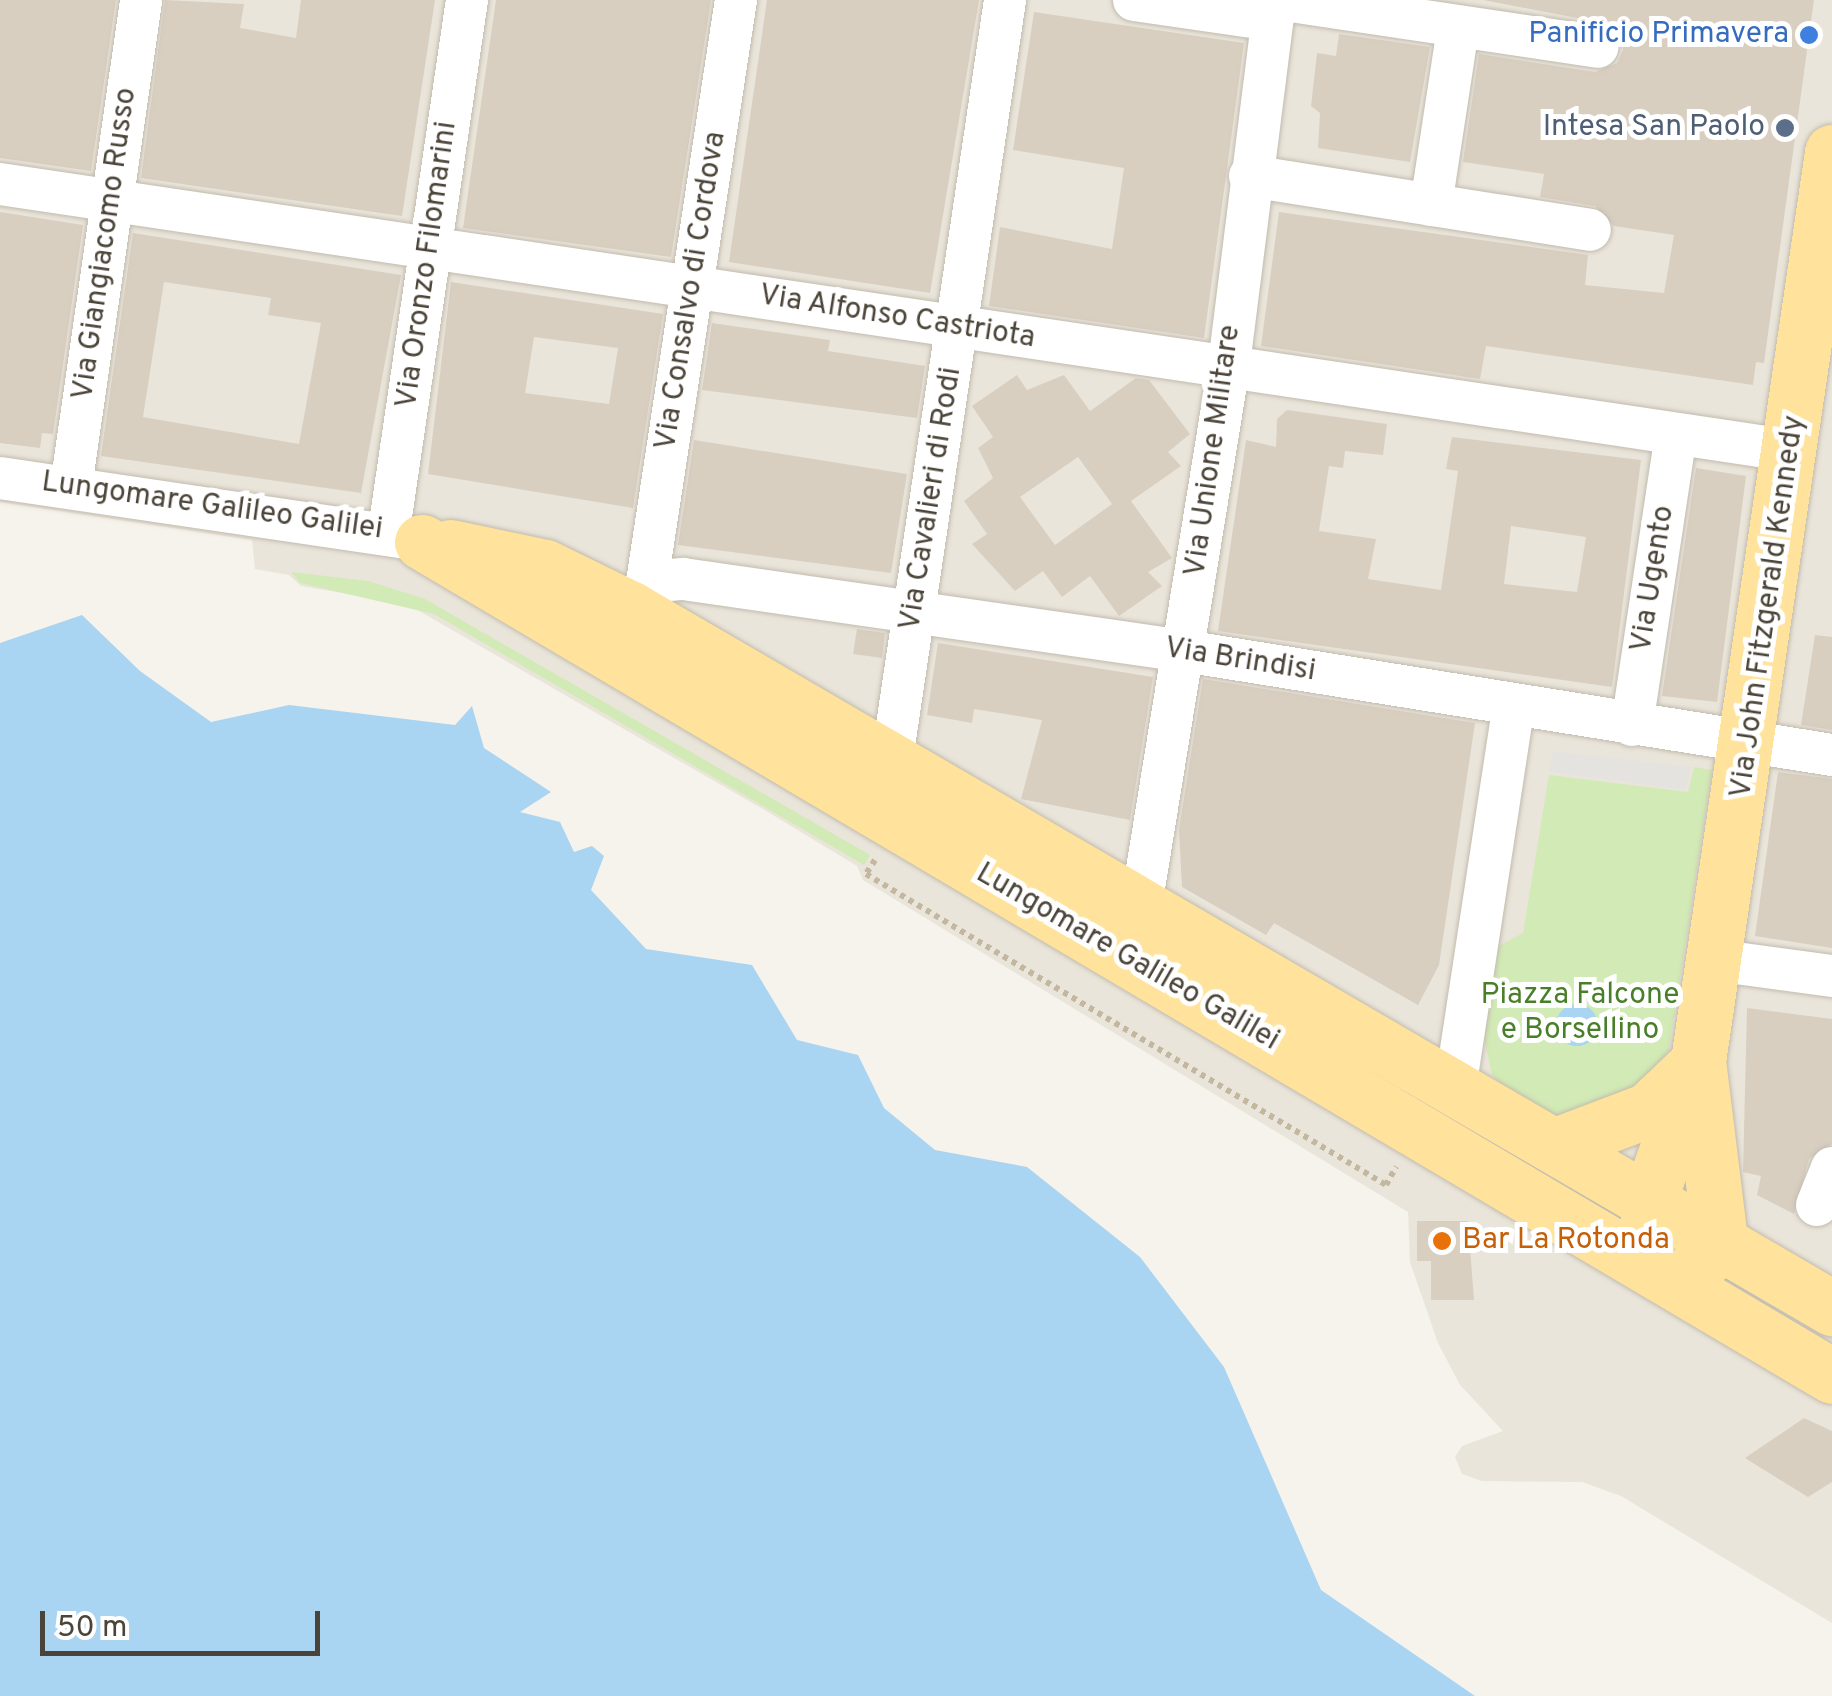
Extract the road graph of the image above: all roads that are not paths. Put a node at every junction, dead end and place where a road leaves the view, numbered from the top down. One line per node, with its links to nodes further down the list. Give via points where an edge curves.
1 (141, 0): 12 (street, Via Giangiacomo Russo)
2 (467, 0): 16 (street, Via Oronzo Filomarini)
3 (736, 0): 17 (street, Via Consalvo di Cordova)
4 (1005, 0): 18 (street, Via Cavalieri di Rodi)
5 (1134, 0): 6 (street)
6 (1277, 7): 7 (street); 10 (street, Via Unione Militare)
7 (1458, 28): 8 (street); 13 (street)
8 (1598, 47)
9 (1832, 152): 14 (main road, Via John Fitzgerald Kennedy)
10 (1250, 176): 13 (street); 20 (street, Via Unione Militare)
11 (0, 184): 12 (street, Via Alfonso Castriota)
12 (112, 200): 16 (street, Via Alfonso Castriota); 24 (street, Via Giangiacomo Russo)
13 (1431, 205): 15 (street)
14 (1827, 227): 19 (main road, Via John Fitzgerald Kennedy)
15 (1590, 230)
16 (429, 249): 17 (street, Via Alfonso Castriota); 25 (street, Via Oronzo Filomarini)
17 (694, 288): 18 (street, Via Alfonso Castriota); 27 (street, Via Consalvo di Cordova)
18 (958, 326): 20 (street, Via Alfonso Castriota); 28 (street, Via Cavalieri di Rodi)
19 (1819, 341): 22 (main road, Via John Fitzgerald Kennedy)
20 (1228, 372): 21 (street, Via Alfonso Castriota); 29 (street, Via Unione Militare)
21 (1676, 434): 22 (street, Via Alfonso Castriota); 33 (street, Via Ugento)
22 (1794, 450): 34 (main road, Via John Fitzgerald Kennedy)
23 (0, 478): 24 (street, Lungomare Galileo Galilei)
24 (71, 487): 25 (street, Lungomare Galileo Galilei)
25 (406, 536): 26 (main road, Lungomare Galileo Galilei); 27 (main road, Lungomare Galileo Galilei)
26 (488, 586): 27 (street, Via Brindisi, via 544,588 616,620); 32 (main road, Lungomare Galileo Galilei)
27 (639, 596): 28 (street, Via Brindisi, via 683,578); 30 (main road, Lungomare Galileo Galilei)
28 (914, 613): 29 (street, Via Brindisi); 36 (street, Via Cavalieri di Rodi)
29 (1184, 651): 31 (street, Via Brindisi); 37 (street, Via Unione Militare)
30 (755, 678): 32 (main road); 36 (main road, Lungomare Galileo Galilei)
31 (1513, 708): 33 (street, Via Brindisi); 42 (street)
32 (725, 723): 36 (main road, Lungomare Galileo Galilei)
33 (1632, 724): 34 (street, Via Brindisi)
34 (1750, 742): 35 (street, Via Brindisi); 39 (main road, Via John Fitzgerald Kennedy)
35 (1832, 755)
36 (879, 783): 37 (main road, Lungomare Galileo Galilei); 38 (main road, Lungomare Galileo Galilei)
37 (1142, 900): 38 (main road); 42 (main road, Lungomare Galileo Galilei)
38 (1111, 950): 46 (main road, Lungomare Galileo Galilei)
39 (1714, 960): 40 (street); 41 (main road, Via John Fitzgerald Kennedy)
40 (1832, 976)
41 (1698, 1061): 43 (main road, via 1648,1110); 44 (main road); 45 (main road)
42 (1455, 1088): 43 (main road, Lungomare Galileo Galilei)
43 (1556, 1145): 44 (main road, Lungomare Galileo Galilei)
44 (1648, 1203): 45 (main road, Lungomare Galileo Galilei); 46 (main road)
45 (1721, 1248): 46 (main road); 47 (main road, Lungomare Galileo Galilei)
46 (1658, 1276): 48 (main road, Lungomare Galileo Galilei)
47 (1832, 1308)
48 (1832, 1376)

